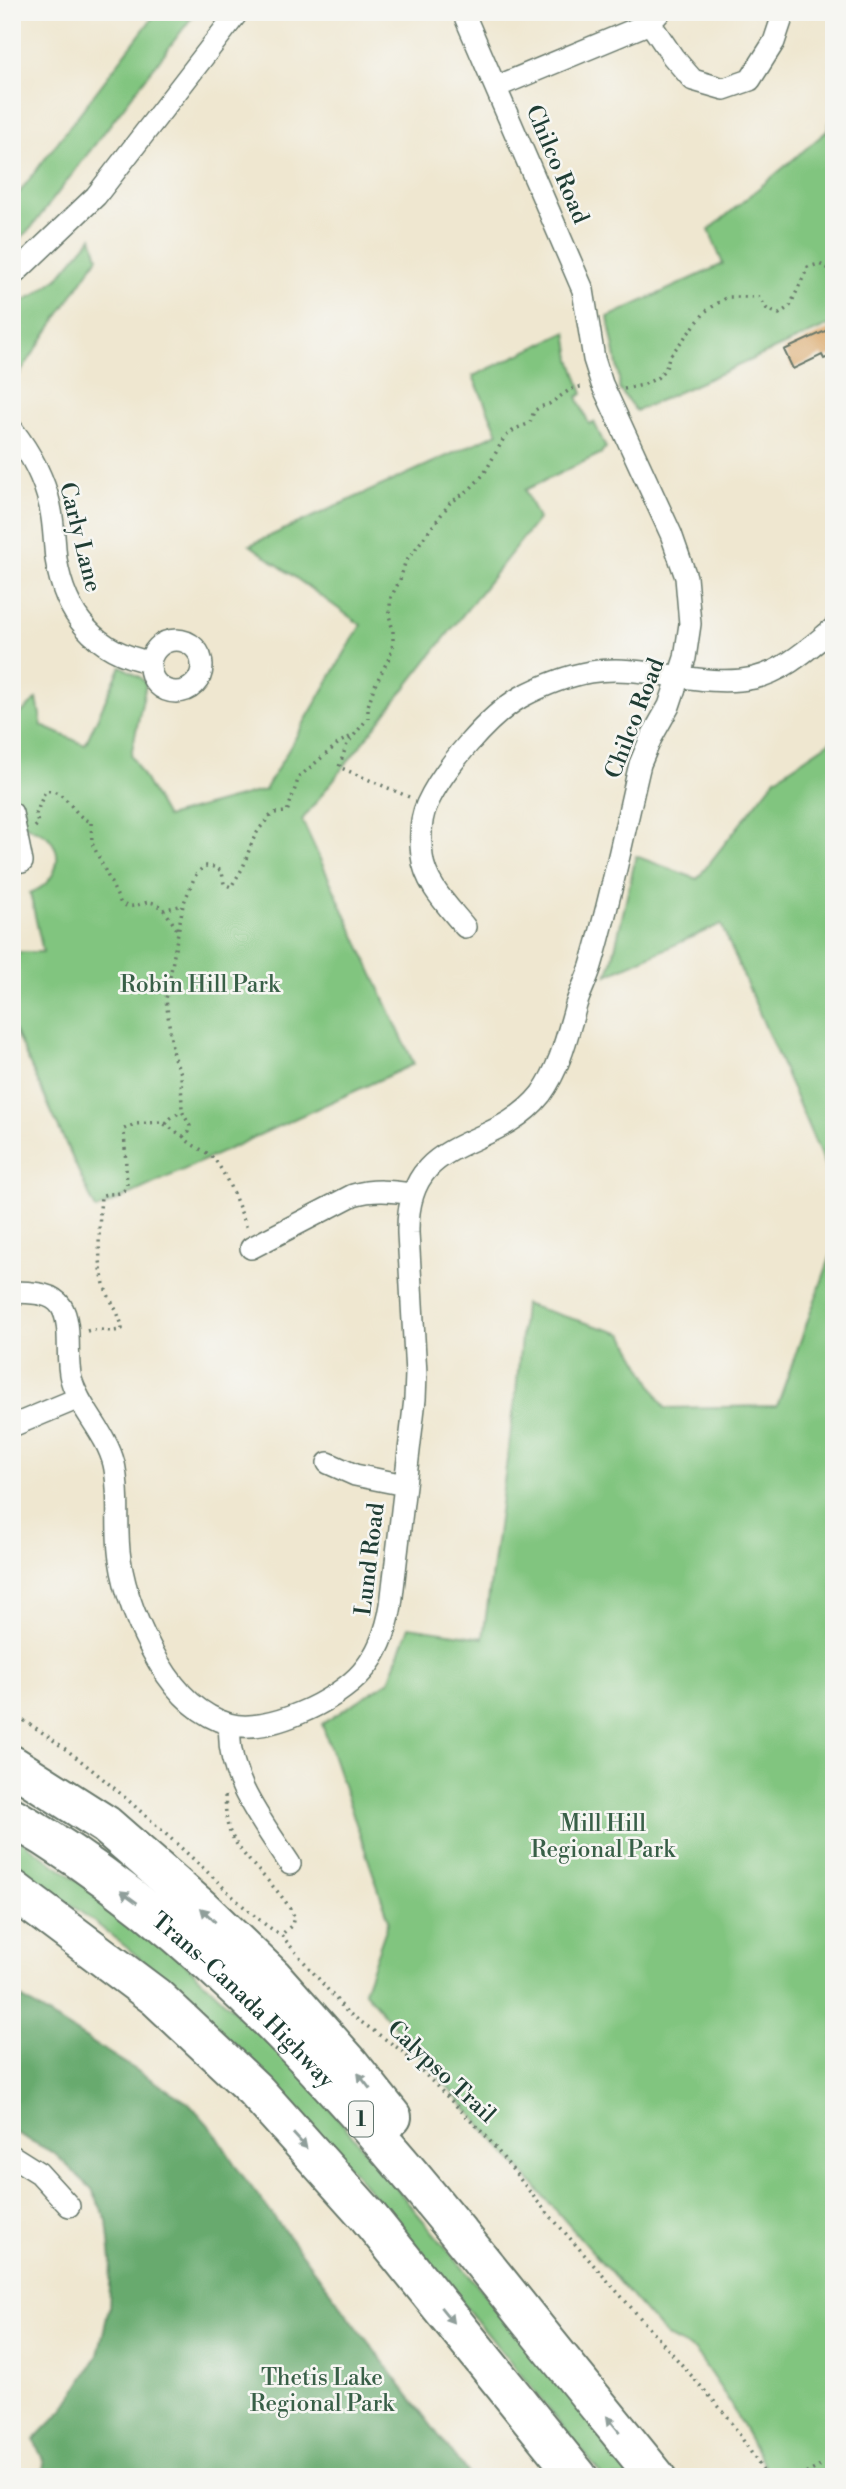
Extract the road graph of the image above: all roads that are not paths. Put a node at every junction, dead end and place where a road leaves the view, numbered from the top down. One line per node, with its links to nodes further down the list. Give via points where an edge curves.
1 (238, 12): 6 (street, via 96,195)
2 (463, 12): 5 (street, Chilco Road)
3 (784, 12): 4 (street, via 774,42 750,80 723,89 693,80 673,57)
4 (655, 18): 5 (street)
5 (496, 87): 10 (street, Chilco Road, via 583,290 602,384 687,577 690,624)
6 (12, 276)
7 (12, 429): 9 (street, Carly Lane, via 29,453 50,503 59,573 75,614 109,649)
8 (834, 628): 10 (street, via 780,668 755,678 720,681)
9 (149, 662)
10 (680, 676): 13 (street, via 625,670 555,681 520,698 473,740 426,805 420,832 422,858 433,887); 14 (street, Chilco Road, via 640,764 590,970 551,1076 527,1109 507,1124 438,1158 421,1175)
11 (12, 813): 12 (street)
12 (22, 862)
13 (465, 927)
14 (412, 1194): 15 (street, via 379,1190 353,1195); 20 (street, Lund Road, via 407,1212 416,1374)
15 (251, 1248)
16 (12, 1292): 17 (street, Lund Road, via 38,1293 61,1306 68,1364)
17 (79, 1398): 18 (street); 21 (street, Lund Road, via 114,1464 120,1559 144,1634 177,1689 197,1709)
18 (12, 1426)
19 (328, 1463): 20 (street, via 355,1475)
20 (405, 1485): 21 (street, Lund Road, via 388,1621 373,1657 346,1688 311,1706 272,1723)
21 (230, 1725): 24 (street, via 229,1738 251,1804)
22 (12, 1765): 30 (highway, one-way to 22, via 497,2256 424,2158 273,1977 106,1825)
23 (12, 1817): 30 (highway, Trans-Canada Highway / 1, one-way to 23, via 410,2175 307,2058 210,1964 139,1905)
24 (290, 1864)
25 (12, 1889): 27 (highway, via 156,1997)
26 (12, 1912): 27 (highway)
27 (255, 2090): 31 (highway, one-way to 31, via 367,2215)
28 (12, 2156): 29 (street, via 39,2173)
29 (69, 2206)
30 (542, 2338): 32 (highway, Trans-Canada Highway / 1, one-way to 30)
31 (578, 2477)
32 (656, 2477)

